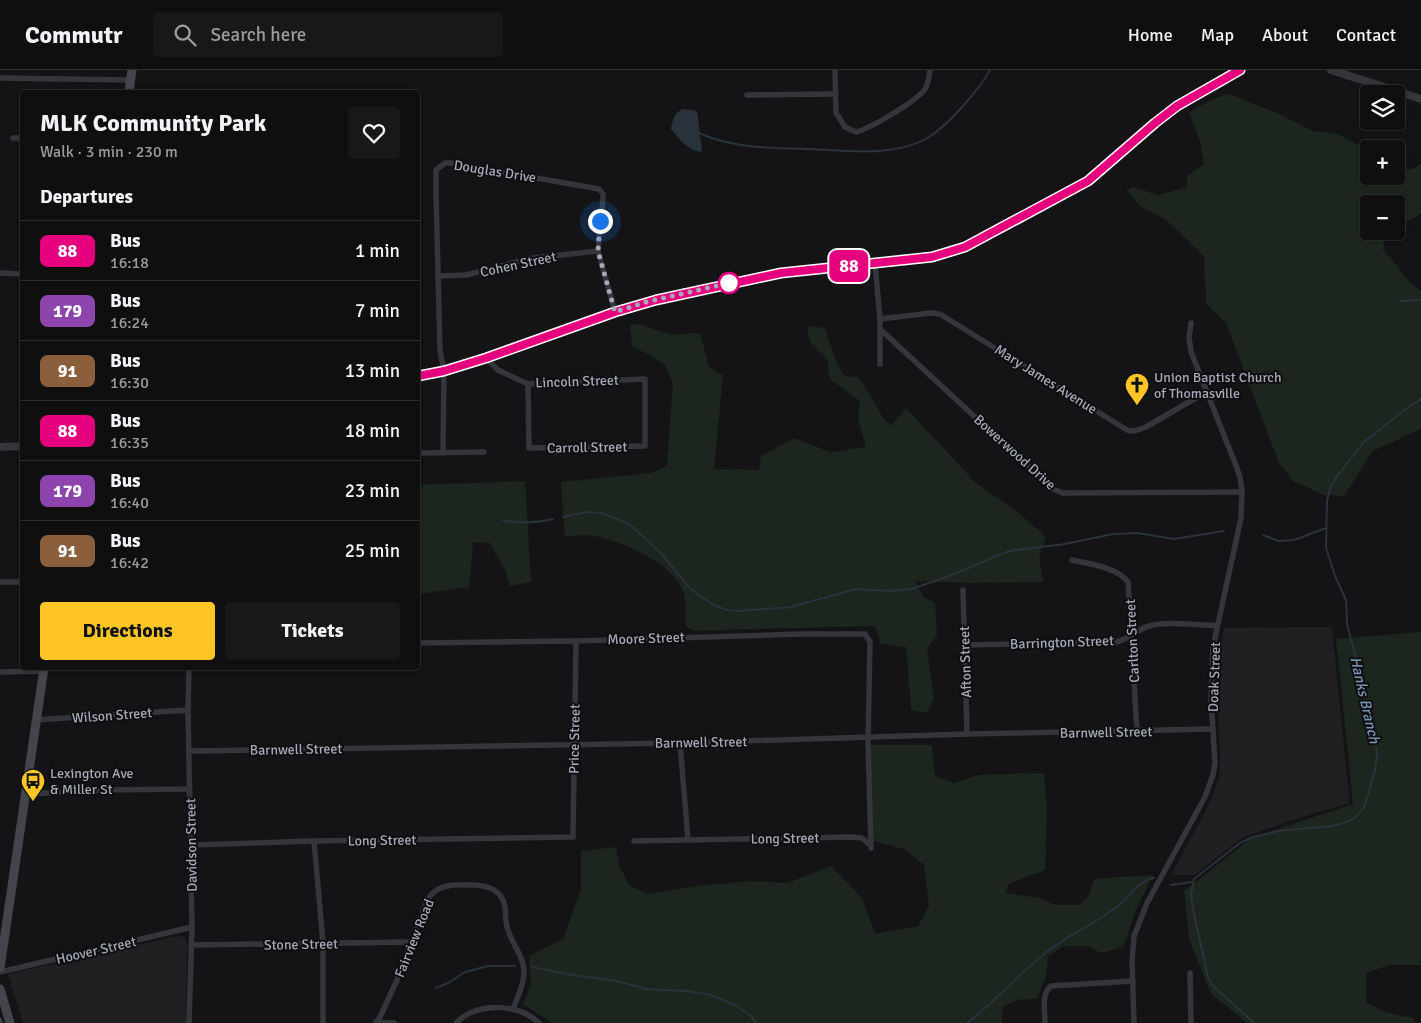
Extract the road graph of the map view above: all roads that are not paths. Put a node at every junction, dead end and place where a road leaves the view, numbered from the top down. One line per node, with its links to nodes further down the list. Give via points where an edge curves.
1 (132, 70): 7 (main road)
2 (835, 70): 9 (street)
3 (930, 70): 9 (street, via 925,90 918,96 856,132 839,121)
4 (1240, 70): 15 (street, via 1177,106 1088,181 1002,229 965,247 932,257)
5 (1331, 70): 11 (street)
6 (0, 78): 7 (street)
7 (131, 80): 8 (main road)
8 (129, 90)
9 (835, 94): 10 (street)
10 (747, 95)
11 (1421, 99)
12 (13, 138): 13 (street)
13 (20, 138)
14 (598, 251): 18 (street, Cohen Street, via 532,258 466,275); 18 (street, Douglas Drive, via 603,199 599,189 445,163 436,170); 19 (street, Douglas Drive)
15 (875, 263): 19 (street, via 781,273); 20 (street)
16 (0, 273): 17 (street)
17 (20, 274)
18 (438, 276): 25 (street, Douglas Drive, via 440,351)
19 (615, 312): 23 (street)
20 (880, 319): 22 (street); 28 (street, Mary James Avenue, via 940,314 1127,430 1146,427)
21 (1191, 323): 28 (street, Doak Street, via 1191,352)
22 (881, 330): 24 (street); 35 (street, Bowerwood Drive, via 1053,489 1063,493)
23 (486, 358): 25 (street); 27 (street, Lincoln Street, via 498,370)
24 (880, 364)
25 (444, 371): 26 (street); 34 (street, Douglas Drive)
26 (420, 376)
27 (528, 384): 30 (street, Carroll Street, via 529,448); 30 (street, Lincoln Street, via 645,379)
28 (1206, 392): 35 (street, Doak Street, via 1235,463)
29 (20, 446): 31 (street)
30 (645, 446)
31 (0, 447)
32 (484, 452): 34 (street)
33 (420, 453): 34 (street)
34 (443, 453)
35 (1242, 492): 40 (street, Doak Street, via 1241,518)
36 (1072, 560): 41 (street, Carlton Street, via 1113,571 1128,582)
37 (0, 582): 38 (street)
38 (20, 582)
39 (963, 590): 44 (street, Afton Street)
40 (1217, 626): 41 (street, Barrington Street, via 1156,624); 50 (street, Doak Street, via 1210,679)
41 (1132, 635): 44 (street, Barrington Street, via 1117,642); 51 (street, Carlton Street)
42 (576, 641): 43 (street, Moore Street); 53 (street, Moore Street, via 865,634 870,642); 55 (street, Price Street)
43 (420, 643)
44 (964, 645): 52 (street, Afton Street)
45 (43, 670): 47 (street); 49 (main road)
46 (189, 670): 48 (street, Davidson Street)
47 (0, 672)
48 (188, 710): 49 (street, Wilson Street); 56 (street, Davidson Street)
49 (35, 720): 58 (main road)
50 (1212, 729): 51 (street, Barnwell Street); 71 (street, Doak Street, via 1215,763 1209,788 1136,927 1132,944)
51 (1137, 731): 52 (street, Barnwell Street)
52 (967, 734): 53 (street, Barnwell Street)
53 (869, 737): 54 (street, Barnwell Street); 60 (street, Long Street, via 871,848 858,837)
54 (680, 743): 55 (street, Barnwell Street); 60 (street)
55 (573, 744): 56 (street, Barnwell Street); 59 (street, Price Street)
56 (189, 751): 57 (street, Davidson Street)
57 (190, 789): 58 (street); 63 (street, Davidson Street)
58 (24, 794): 68 (main road)
59 (572, 837): 61 (street, Long Street)
60 (688, 840): 62 (street, Long Street)
61 (314, 841): 63 (street, Long Street); 66 (street)
62 (634, 841)
63 (191, 845): 64 (street, Davidson Street)
64 (192, 927): 67 (street, Davidson Street); 69 (street, Hoover Street)
65 (412, 942): 66 (street, Stone Street); 73 (street, Fairview Road, via 427,901 437,890 447,886 473,885 494,889 504,901 507,928 524,966); 77 (street, Fairview Road)
66 (323, 943): 67 (street, Stone Street); 76 (street)
67 (191, 945): 75 (street, Davidson Street)
68 (0, 968)
69 (0, 972)
70 (1190, 973): 83 (street)
71 (1133, 981): 81 (street, via 1048,988); 82 (street, Doak Street)
72 (0, 989): 74 (main road)
73 (513, 1009): 79 (street, via 485,1008 466,1015); 80 (street)
74 (10, 1023)
75 (189, 1023)
76 (322, 1023)
77 (376, 1023): 78 (street)
78 (394, 1023)
79 (456, 1023)
80 (539, 1023)
81 (1045, 1023)
82 (1134, 1023)
83 (1191, 1023)

